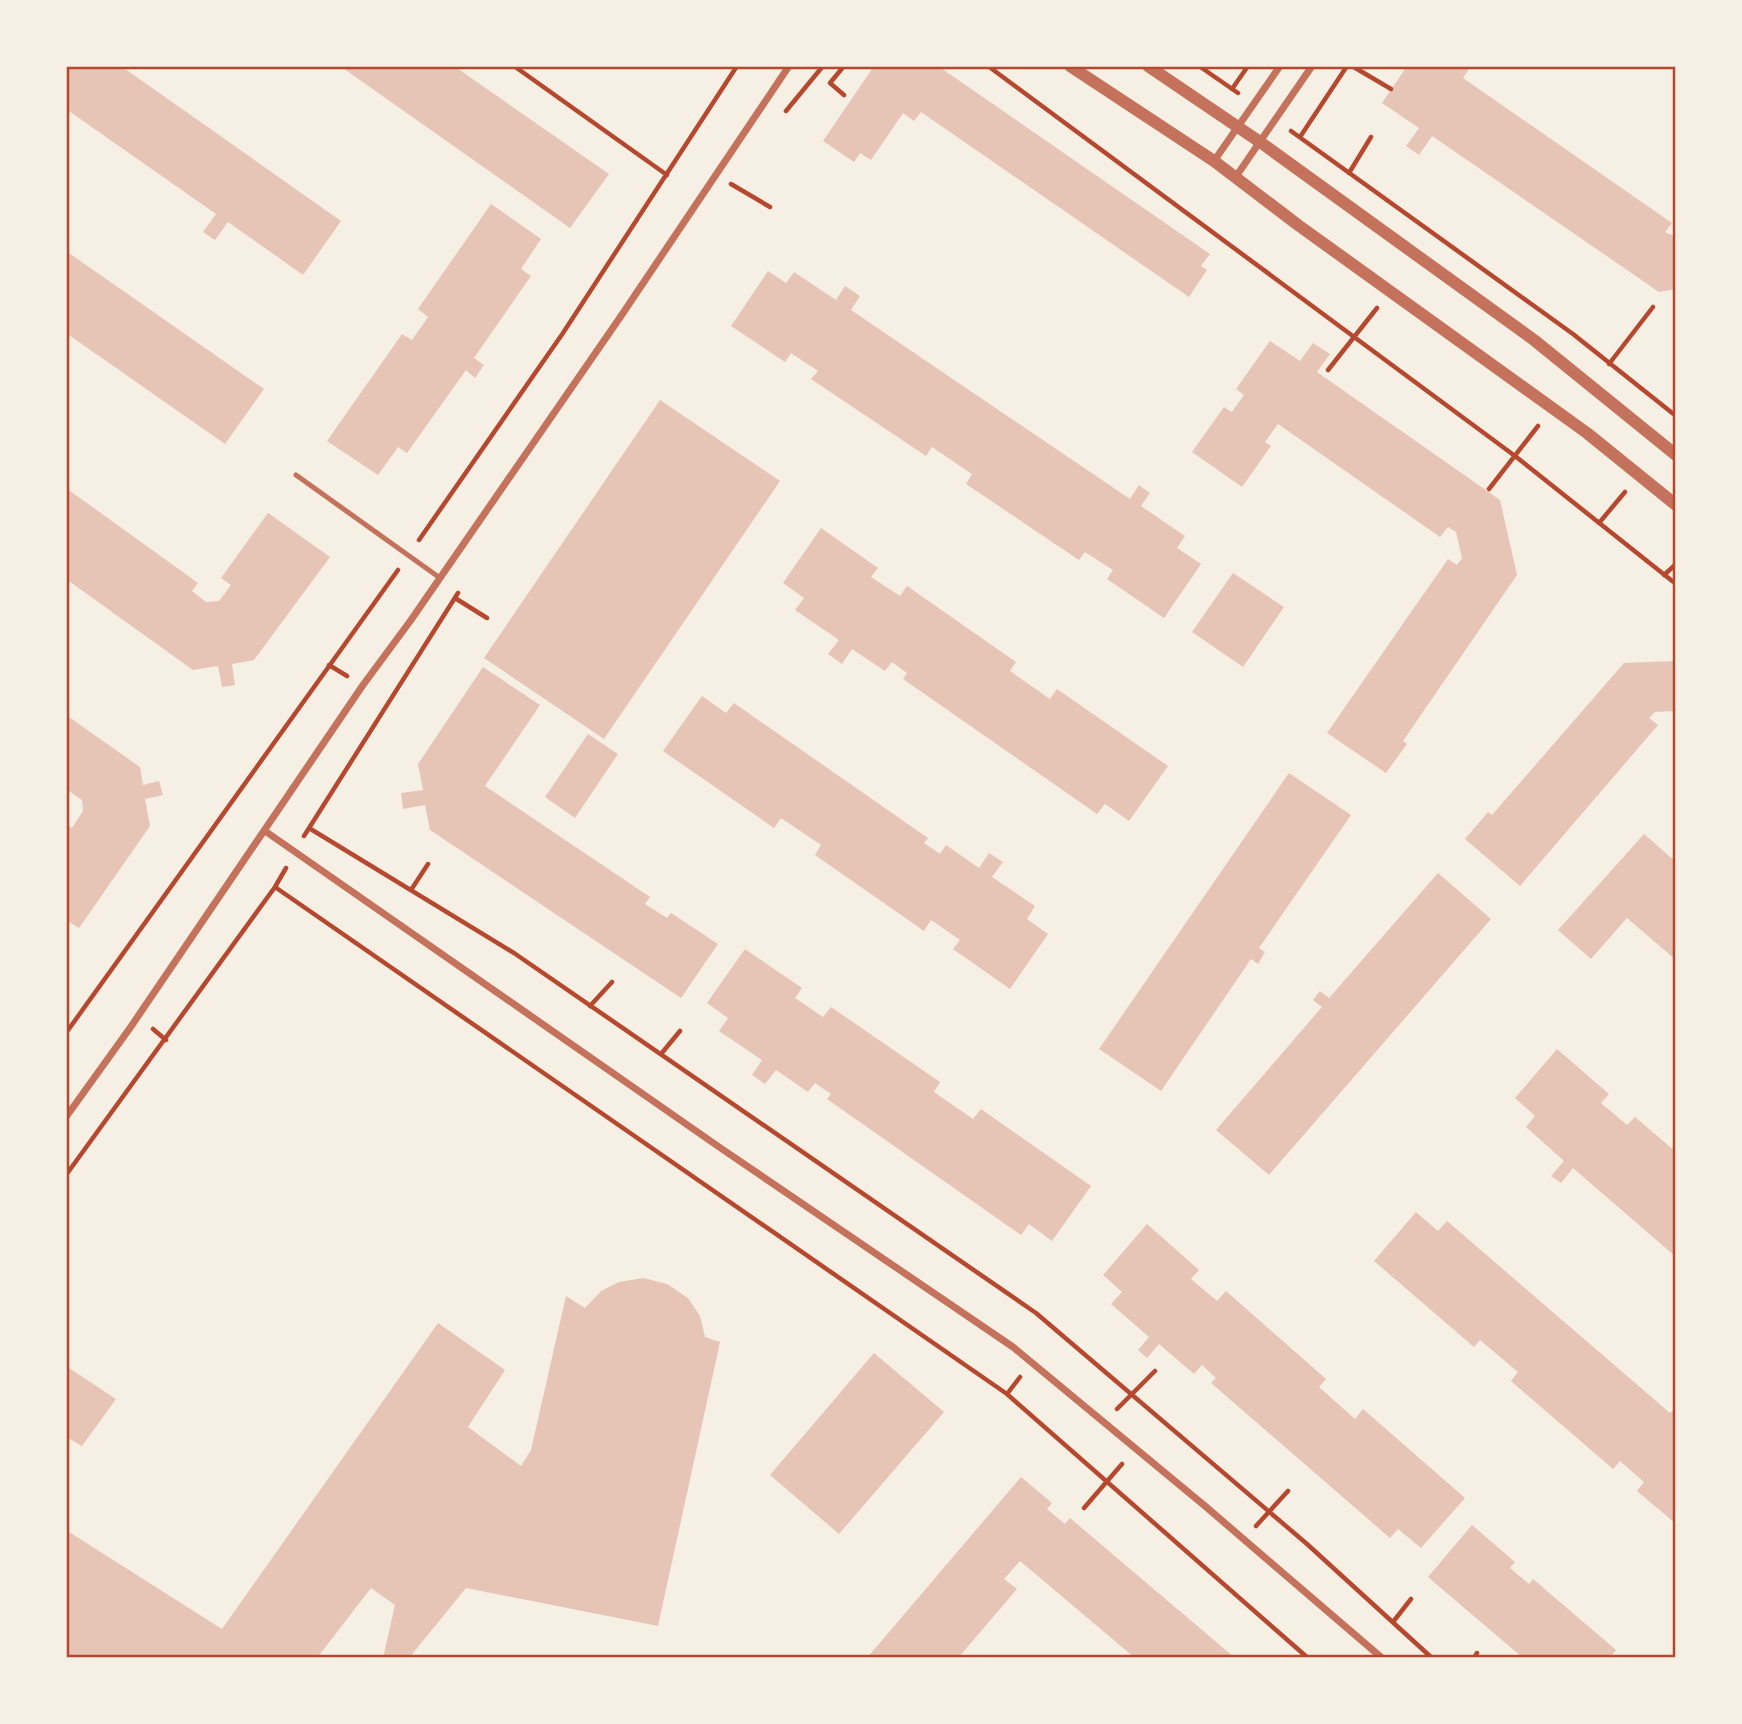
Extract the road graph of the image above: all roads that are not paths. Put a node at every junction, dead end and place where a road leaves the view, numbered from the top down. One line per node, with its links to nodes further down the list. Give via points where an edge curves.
1 (789, 66): 13 (street)
2 (1070, 66): 8 (street)
3 (1148, 66): 6 (street)
4 (1280, 66): 6 (street)
5 (1312, 66): 7 (street)
6 (1238, 126): 7 (street); 8 (street)
7 (1260, 142): 9 (street); 10 (street, via 1534,340)
8 (1214, 161): 9 (street)
9 (1235, 178): 12 (street, via 1552,408)
10 (1675, 455)
11 (296, 475): 13 (lane)
12 (1675, 505)
13 (440, 578): 14 (street)
14 (265, 831): 15 (street); 16 (street, via 1013,1347)
15 (66, 1117)
16 (1382, 1657)

